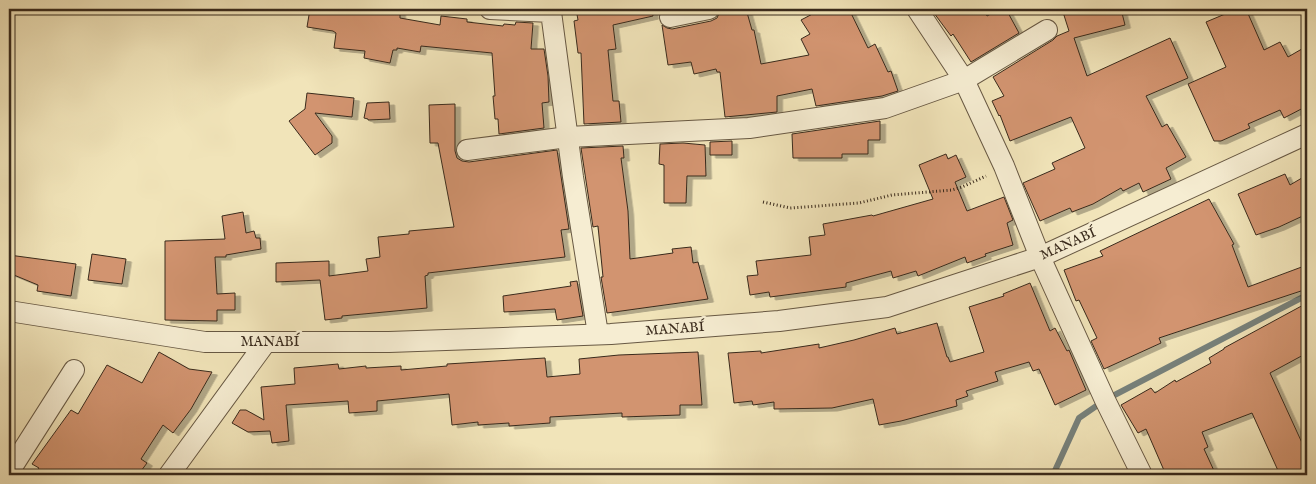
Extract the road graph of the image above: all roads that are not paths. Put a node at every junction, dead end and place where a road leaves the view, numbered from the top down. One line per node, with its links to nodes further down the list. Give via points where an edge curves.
1 (490, 9): 4 (street)
2 (709, 9): 5 (street)
3 (917, 9): 7 (street)
4 (551, 11): 9 (street)
5 (670, 17)
6 (1047, 30): 7 (street)
7 (964, 80): 9 (street, via 885,108 749,128); 11 (street, via 1004,166)
8 (1307, 134): 11 (street, MANABÍ)
9 (568, 137): 10 (street); 13 (street)
10 (468, 150)
11 (1040, 257): 13 (street, MANABÍ, via 888,306 779,321); 18 (street, via 1104,400)
12 (9, 312): 14 (street, MANABÍ, via 205,342)
13 (598, 334): 14 (street, MANABÍ, via 388,342)
14 (266, 342): 17 (street)
15 (74, 370): 16 (street)
16 (9, 472)
17 (168, 475)
18 (1142, 475)

